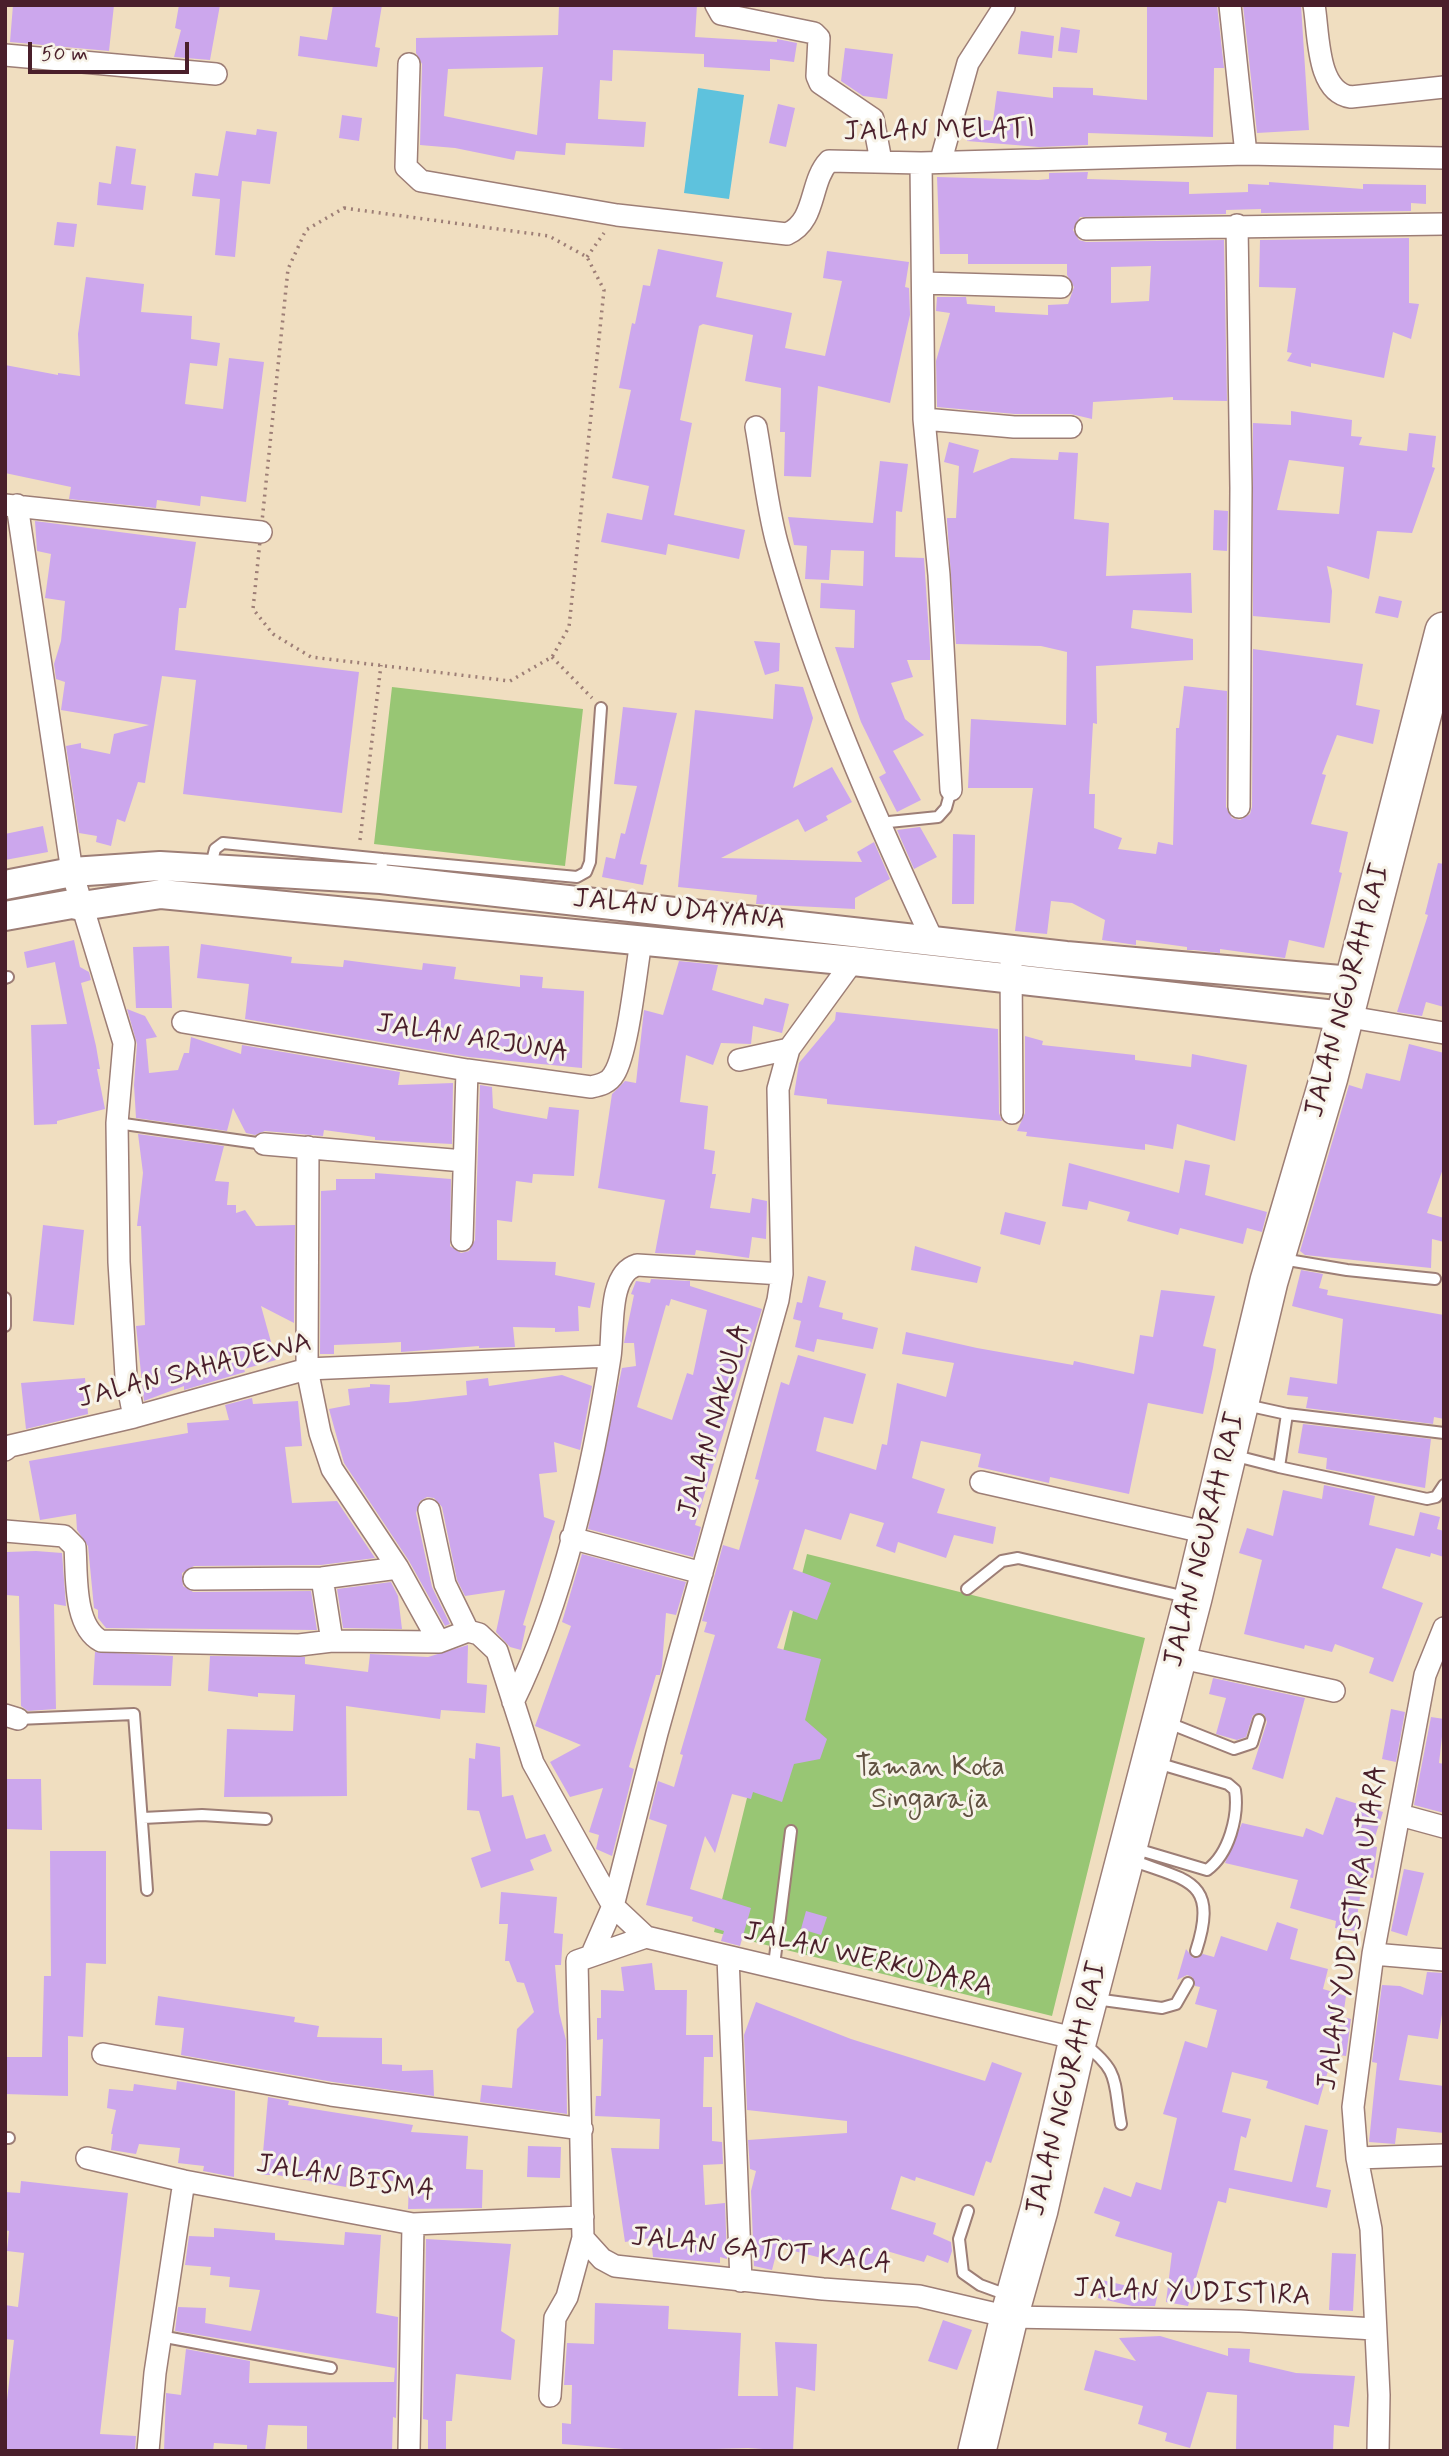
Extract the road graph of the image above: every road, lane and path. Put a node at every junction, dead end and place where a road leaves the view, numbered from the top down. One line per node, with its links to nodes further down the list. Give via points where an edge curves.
1 (716, 5): 11 (street, via 721,14 814,33 819,38 820,83 873,119)
2 (1230, 5): 9 (street)
3 (1314, 5): 8 (street, via 1328,82 1337,93 1351,97)
4 (1004, 7): 12 (street, via 968,63)
5 (5, 55): 7 (street)
6 (409, 64): 11 (street, JALAN MELATI, via 407,167 421,181 617,215 787,234 805,220 819,172 830,161)
7 (216, 74)
8 (1444, 87)
9 (1246, 154): 10 (street, JALAN MELATI); 12 (street, JALAN MELATI)
10 (1444, 158)
11 (881, 161): 12 (street, JALAN MELATI)
12 (931, 162): 16 (street)
13 (1444, 224): 14 (street)
14 (1237, 225): 15 (street); 29 (street)
15 (1086, 229)
16 (924, 283): 17 (street); 18 (street)
17 (1061, 287)
18 (924, 419): 20 (street, via 1014,428); 28 (street, via 939,575)
19 (756, 427): 30 (street, via 781,554 817,670)
20 (1071, 427)
21 (11, 505): 22 (street); 33 (street)
22 (261, 532): 24 (path, via 288,269 306,230 344,208 549,236 587,257 604,290 569,628); 25 (path, via 253,609 272,634 311,657)
23 (1444, 631): 26 (highway, JALAN NGURAH RAI)
24 (552, 657): 25 (path, via 510,681); 27 (path)
25 (381, 665): 31 (path)
26 (1436, 693): 45 (highway, JALAN NGURAH RAI)
27 (601, 708): 32 (lane, via 586,872 577,877)
28 (951, 790): 30 (lane, via 938,817)
29 (1240, 807)
30 (878, 823): 40 (street)
31 (361, 837)
32 (381, 869): 33 (street, JALAN UDAYANA, via 160,866); 36 (street, JALAN UDAYANA); 37 (street)
33 (72, 872): 34 (street, JALAN UDAYANA); 35 (street)
34 (5, 885)
35 (82, 906): 37 (street, JALAN UDAYANA, via 161,894); 38 (street, JALAN UDAYANA); 53 (street, via 124,1043)
36 (684, 911): 40 (street, JALAN UDAYANA); 41 (street)
37 (377, 914): 39 (street, JALAN UDAYANA)
38 (5, 916)
39 (641, 941): 41 (street, JALAN UDAYANA); 51 (street, JALAN ARJUNA, via 621,1057 613,1076 602,1085)
40 (933, 941): 42 (street, JALAN UDAYANA)
41 (681, 944): 43 (street, JALAN UDAYANA)
42 (1009, 948): 44 (street); 45 (street, JALAN UDAYANA)
43 (853, 961): 44 (street, JALAN UDAYANA); 49 (street, JALAN NAKULA)
44 (1012, 979): 46 (street, JALAN UDAYANA); 52 (street)
45 (1352, 981): 46 (highway, JALAN NGURAH RAI)
46 (1344, 1016): 48 (street); 58 (highway, JALAN NGURAH RAI)
47 (183, 1022): 51 (street, JALAN ARJUNA)
48 (1444, 1033)
49 (789, 1049): 50 (street); 59 (street, JALAN NAKULA, via 778,1089)
50 (739, 1060)
51 (467, 1070): 56 (street)
52 (1012, 1113)
53 (117, 1123): 54 (lane); 67 (street, via 124,1351)
54 (264, 1144): 55 (street)
55 (308, 1147): 56 (street); 64 (street)
56 (464, 1161): 57 (street)
57 (461, 1240)
58 (1275, 1258): 60 (lane); 65 (highway, JALAN NGURAH RAI)
59 (782, 1274): 63 (street, via 637,1265 623,1273 617,1288); 79 (street, JALAN NAKULA)
60 (1435, 1279)
61 (5, 1298): 62 (lane)
62 (5, 1326)
63 (610, 1356): 64 (street, JALAN SAHADEWA); 77 (street)
64 (307, 1368): 67 (street, JALAN SAHADEWA); 78 (street, via 332,1469)
65 (1239, 1403): 66 (lane); 70 (highway, JALAN NGURAH RAI)
66 (1287, 1414): 68 (lane); 71 (lane)
67 (134, 1418): 69 (street, JALAN SAHADEWA)
68 (1444, 1433)
69 (5, 1450)
70 (1226, 1453): 71 (lane); 76 (highway, JALAN NGURAH RAI)
71 (1279, 1467): 73 (lane, via 1427,1499 1436,1497)
72 (981, 1482): 76 (street)
73 (1444, 1485)
74 (429, 1510): 85 (street, via 445,1584)
75 (5, 1531): 86 (street, via 64,1536 71,1542 78,1600 89,1631 101,1641 299,1645)
76 (1208, 1533): 83 (highway, JALAN NGURAH RAI)
77 (571, 1538): 79 (street); 91 (street, via 537,1655)
78 (398, 1568): 80 (street); 87 (street)
79 (702, 1573): 103 (street, JALAN NAKULA)
80 (322, 1578): 81 (street); 86 (street)
81 (194, 1579)
82 (967, 1589): 83 (lane, via 1002,1561 1018,1558)
83 (1193, 1598): 88 (highway, JALAN NGURAH RAI)
84 (1444, 1628): 89 (street, JALAN YUDISTIRA UTARA)
85 (468, 1631): 87 (street); 91 (street, via 488,1639 497,1651)
86 (332, 1641): 87 (street)
87 (439, 1642)
88 (1177, 1657): 90 (street); 93 (highway, JALAN NGURAH RAI)
89 (1435, 1678): 96 (street, JALAN YUDISTIRA UTARA)
90 (1334, 1691)
91 (513, 1702): 103 (street, via 533,1763)
92 (12, 1717): 97 (lane, via 134,1714)
93 (1161, 1720): 94 (lane, via 1234,1749 1252,1743); 95 (highway, JALAN NGURAH RAI)
94 (1259, 1720)
95 (1151, 1761): 101 (highway, JALAN NGURAH RAI); 101 (lane, via 1235,1790 1230,1835 1216,1864 1207,1870)
96 (1400, 1815): 99 (street); 106 (street, JALAN YUDISTIRA UTARA)
97 (143, 1818): 98 (lane); 102 (lane)
98 (266, 1819)
99 (1444, 1827)
100 (791, 1831): 110 (lane)
101 (1129, 1852): 105 (lane, via 1188,1880 1199,1893 1205,1908 1204,1928); 112 (highway, JALAN NGURAH RAI)
102 (147, 1890)
103 (613, 1906): 104 (street, JALAN WERKUDARA); 108 (street)
104 (646, 1937): 107 (street, JALAN WERKUDARA); 108 (street)
105 (1196, 1951)
106 (1373, 1954): 109 (street); 119 (street, JALAN YUDISTIRA UTARA, via 1353,2108)
107 (727, 1957): 110 (street, JALAN WERKUDARA); 125 (street)
108 (585, 1958): 116 (street)
109 (1444, 1960)
110 (774, 1965): 113 (street, JALAN WERKUDARA)
111 (1188, 1983): 112 (lane, via 1176,2004 1162,2008)
112 (1090, 1998): 113 (highway, JALAN NGURAH RAI)
113 (1078, 2039): 115 (lane, via 1114,2074); 126 (highway, JALAN NGURAH RAI)
114 (103, 2054): 116 (street, via 331,2095)
115 (1121, 2124)
116 (582, 2129): 122 (street)
117 (1444, 2155): 119 (street)
118 (87, 2158): 120 (street, JALAN BISMA)
119 (1357, 2158): 127 (street, JALAN YUDISTIRA UTARA, via 1371,2229)
120 (184, 2181): 123 (street, JALAN BISMA); 128 (street)
121 (968, 2211): 126 (lane, via 959,2239 963,2273)
122 (583, 2217): 123 (street, JALAN BISMA); 124 (street)
123 (413, 2224): 132 (street)
124 (583, 2238): 125 (street, JALAN GATOT KACA, via 615,2266); 130 (street, via 568,2297 555,2318)
125 (741, 2281): 126 (street, JALAN GATOT KACA)
126 (1012, 2307): 127 (street, JALAN YUDISTIRA); 133 (highway, JALAN NGURAH RAI)
127 (1374, 2329): 134 (street, JALAN YUDISTIRA UTARA)
128 (160, 2336): 129 (lane); 131 (street)
129 (331, 2368)
130 (550, 2396)
131 (148, 2451)
132 (410, 2451)
133 (977, 2451)
134 (1378, 2451)

